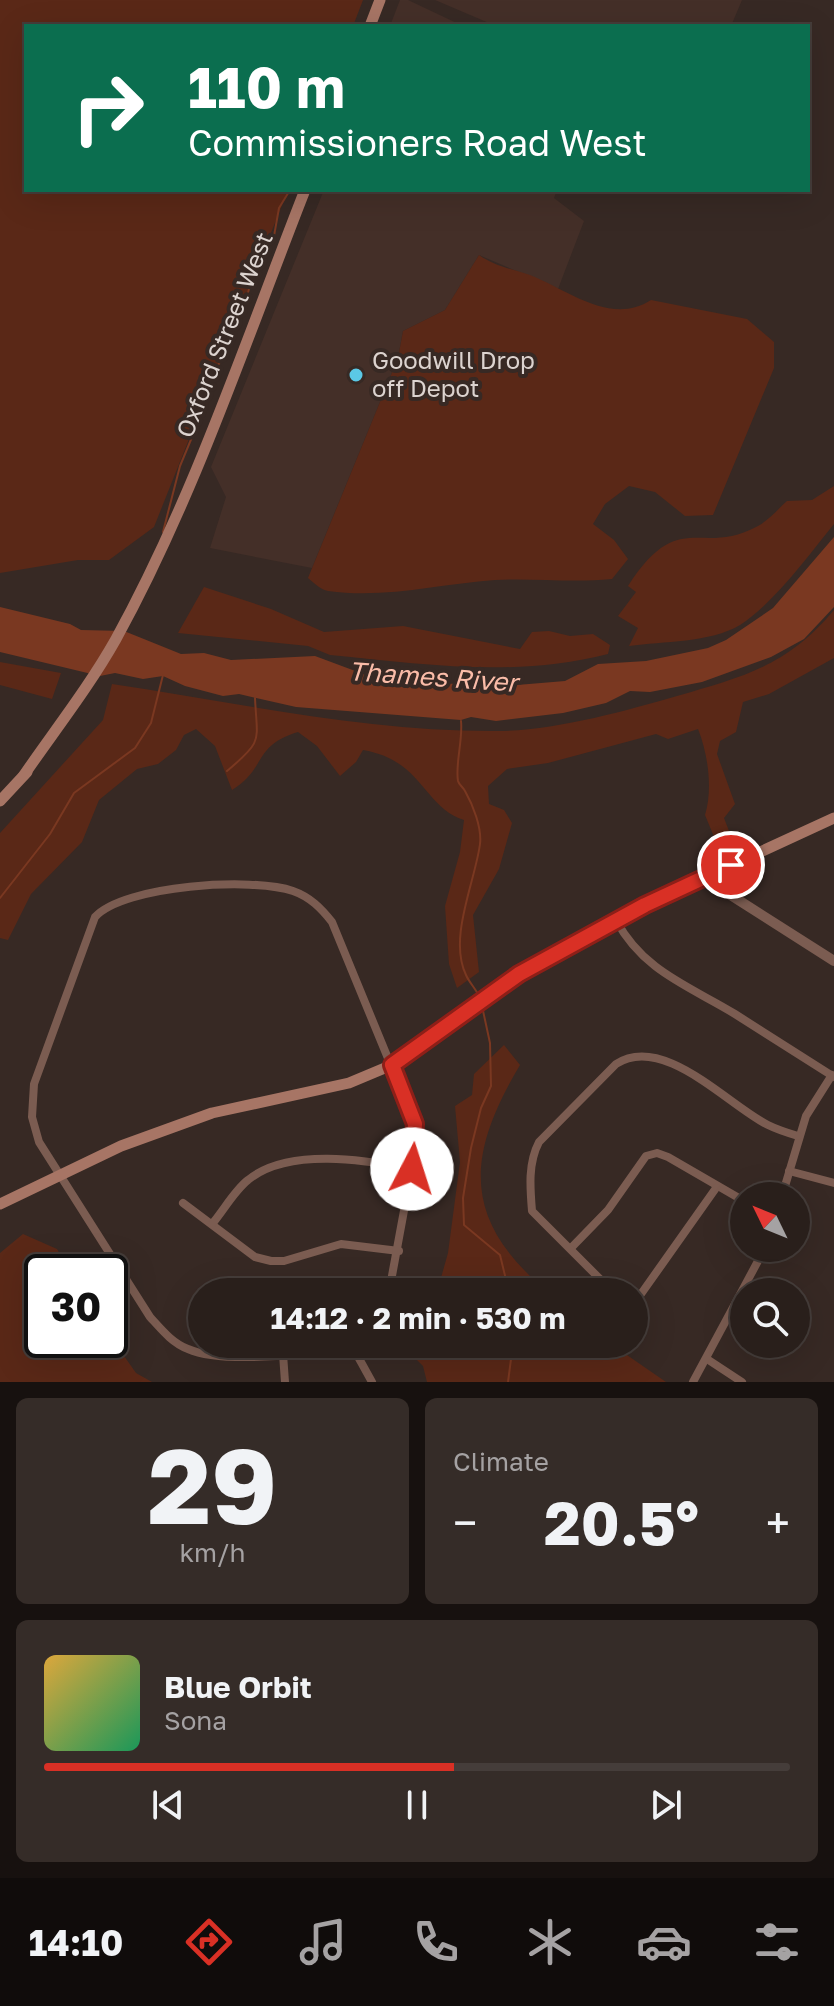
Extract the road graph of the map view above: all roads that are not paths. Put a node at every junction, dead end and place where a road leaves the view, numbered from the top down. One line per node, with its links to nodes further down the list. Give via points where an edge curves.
1 (380, 0): 2 (main road)
2 (371, 24)
3 (304, 192): 4 (main road, Oxford Street West, via 173,526 114,642 65,722)
4 (0, 801)
5 (834, 818): 6 (main road)
6 (712, 874): 7 (main road); 8 (street, via 718,887)
7 (616, 920): 9 (main road, via 519,974); 10 (street, via 638,953 664,975)
8 (834, 961)
9 (392, 1065): 12 (street, via 415,1124); 14 (main road, via 349,1083 212,1113 121,1146); 14 (street, via 341,938 321,908 307,898 277,887 194,886 115,901 95,917 34,1084 32,1117 39,1142)
10 (833, 1076): 11 (street)
11 (798, 1136): 13 (street); 22 (street, via 767,1125 674,1065 628,1056 554,1126 533,1155 532,1211)
12 (412, 1169): 21 (street, via 330,1157 272,1168 247,1181); 23 (street)
13 (789, 1171): 15 (street); 16 (street)
14 (61, 1176): 20 (main road); 28 (street, via 150,1317)
15 (786, 1182)
16 (834, 1183)
17 (716, 1188): 18 (street); 22 (street, via 668,1157 646,1156 603,1216); 27 (street)
18 (730, 1194)
19 (183, 1203): 21 (street)
20 (0, 1204)
21 (212, 1224): 23 (street, via 255,1257 271,1261 341,1244)
22 (571, 1248): 26 (street)
23 (399, 1251): 25 (street)
24 (758, 1262): 31 (street)
25 (392, 1278)
26 (600, 1278)
27 (648, 1284)
28 (188, 1349)
29 (283, 1358): 32 (street)
30 (359, 1358): 33 (street)
31 (707, 1359): 34 (street); 35 (street)
32 (285, 1382)
33 (372, 1382)
34 (693, 1382)
35 (742, 1382)

